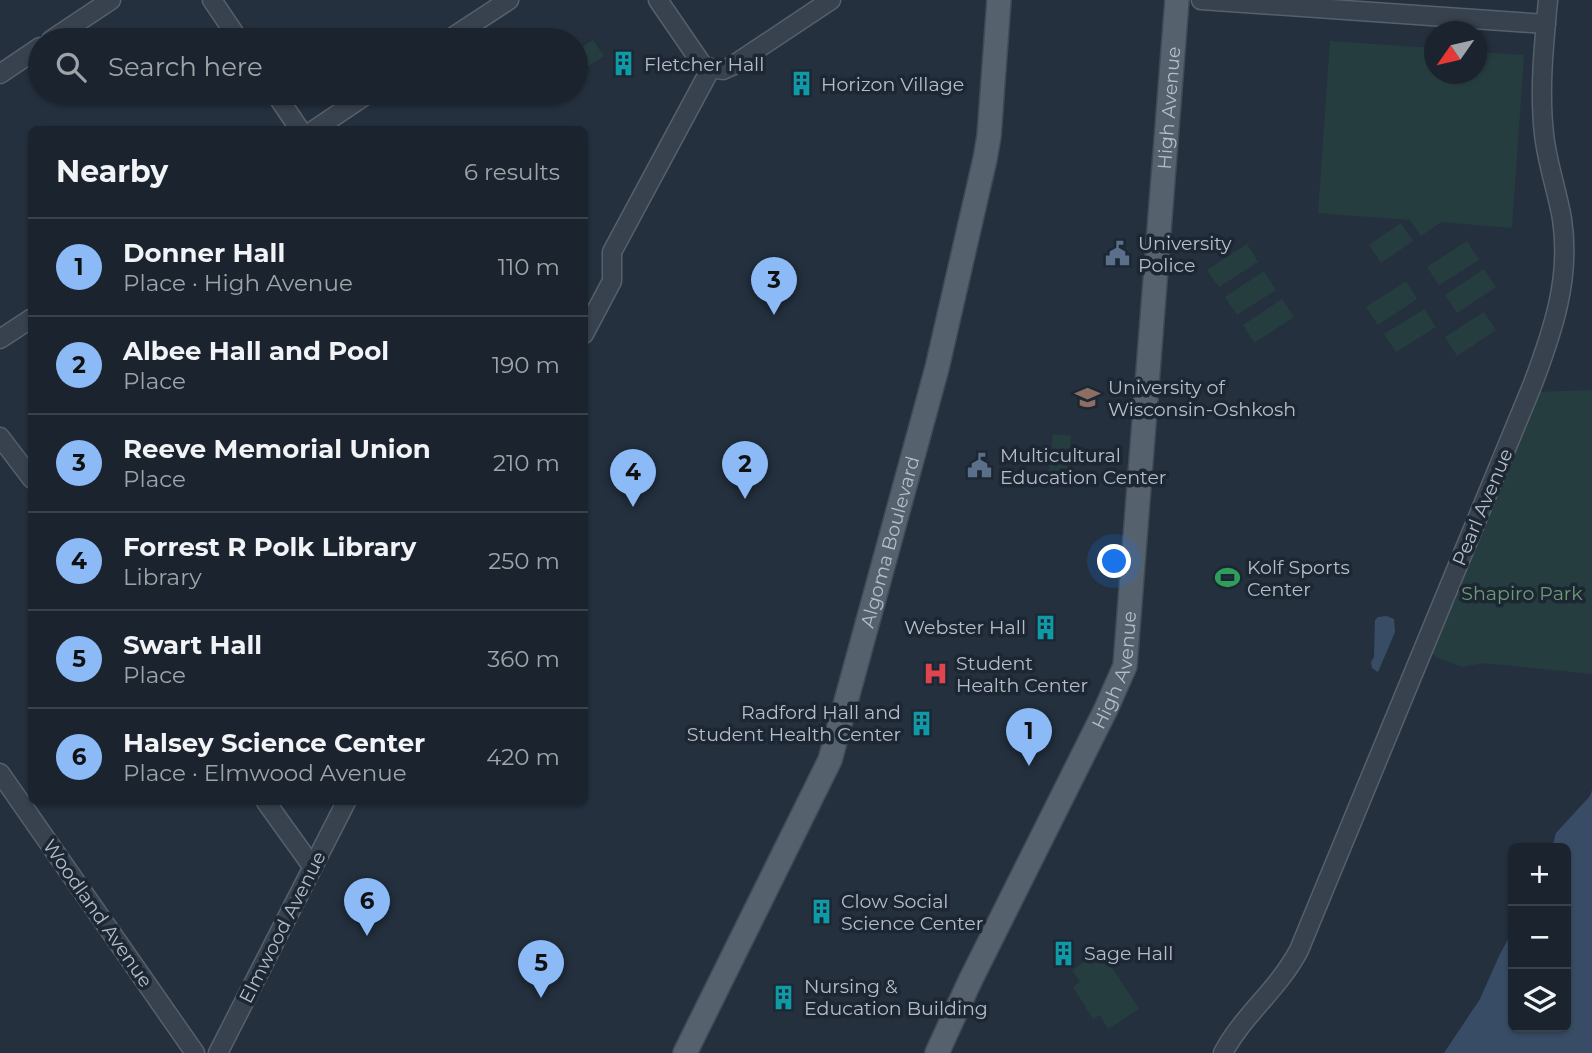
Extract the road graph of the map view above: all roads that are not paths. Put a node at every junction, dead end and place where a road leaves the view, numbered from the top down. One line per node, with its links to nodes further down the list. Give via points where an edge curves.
1 (111, 0): 11 (street)
2 (212, 0): 12 (street)
3 (509, 0): 13 (street)
4 (658, 0): 15 (street, via 704,67)
5 (831, 0): 15 (street, via 732,66)
6 (999, 0): 32 (main road, Algoma Boulevard, via 985,159 937,368 834,749)
7 (1177, 0): 33 (main road, High Avenue, via 1125,666)
8 (1201, 0): 10 (street)
9 (1548, 0): 10 (street, Pearl Avenue)
10 (1546, 24): 34 (street, Pearl Avenue, via 1544,135 1564,244 1562,289 1552,333 1299,950)
11 (69, 28)
12 (231, 28)
13 (466, 28)
14 (28, 55): 16 (street)
15 (717, 69): 22 (street, via 612,252 612,281)
16 (0, 74)
17 (283, 105): 19 (street)
18 (351, 105): 20 (street)
19 (297, 126)
20 (320, 126)
21 (28, 321): 23 (street)
22 (588, 326)
23 (0, 339)
24 (0, 437): 25 (street)
25 (28, 474)
26 (0, 772): 30 (street, Woodland Avenue)
27 (268, 805): 29 (street)
28 (343, 805): 29 (street, Elmwood Avenue)
29 (312, 866): 31 (street, Elmwood Avenue)
30 (195, 1053)
31 (218, 1053)
32 (685, 1053)
33 (937, 1053)
34 (1223, 1053)

